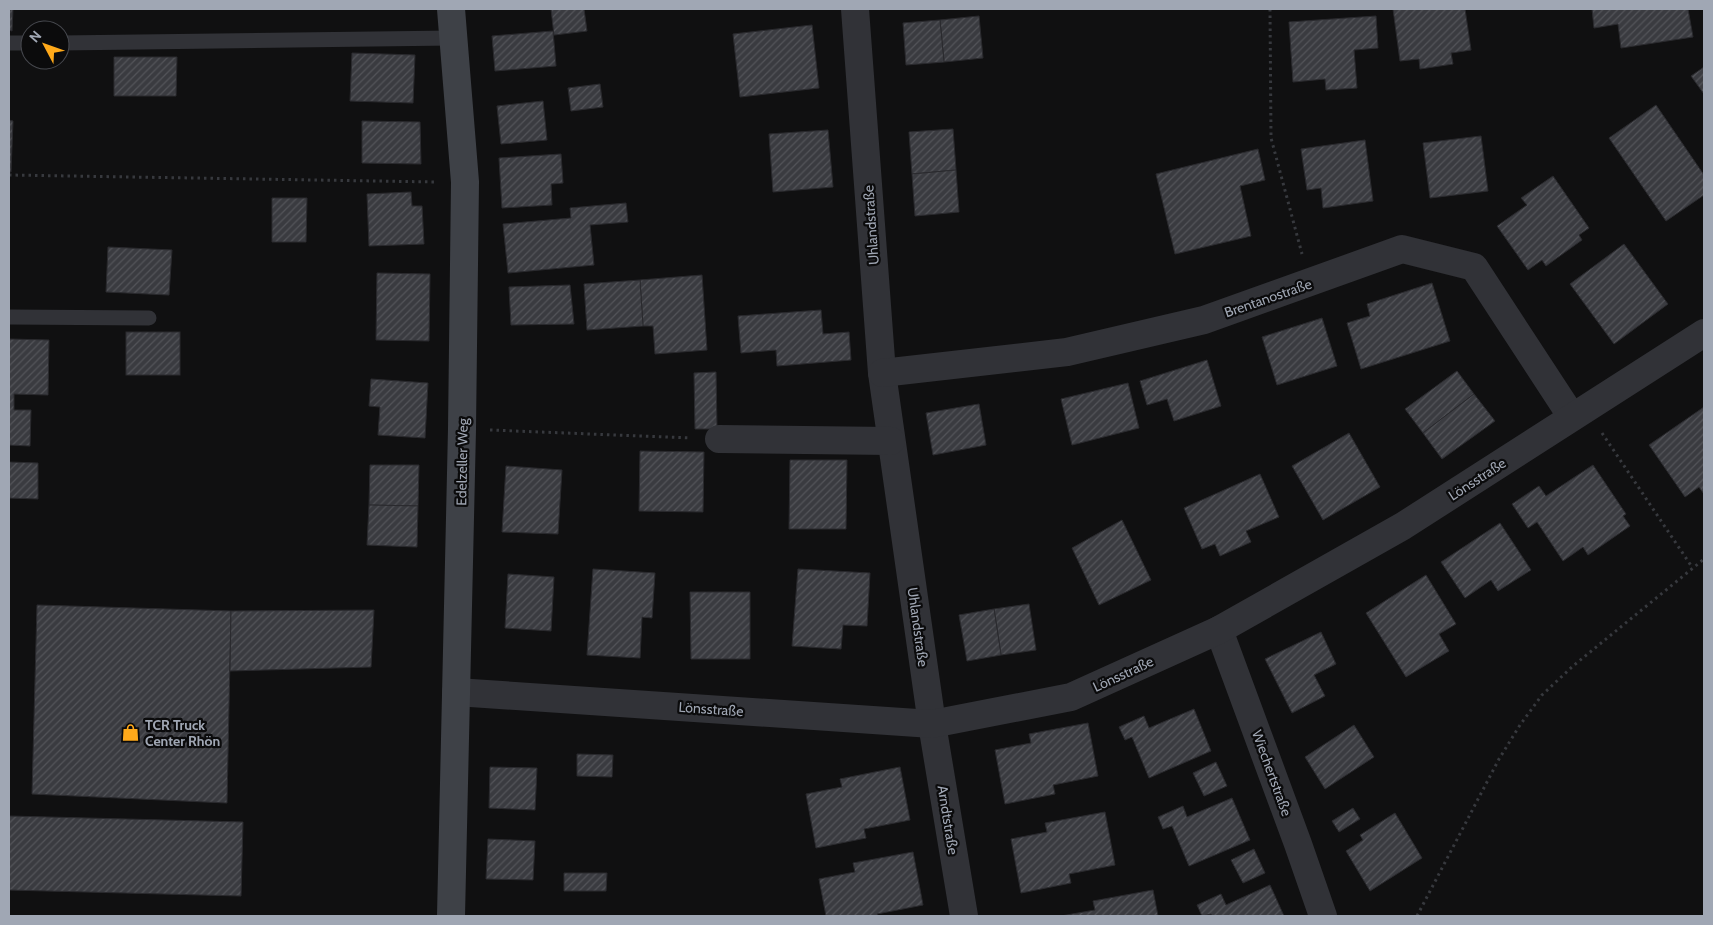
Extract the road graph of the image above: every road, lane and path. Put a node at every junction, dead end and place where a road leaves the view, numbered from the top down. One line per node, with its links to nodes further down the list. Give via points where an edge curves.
1 (451, 9): 4 (main road, Edelzeller Weg)
2 (855, 9): 12 (street, Uhlandstraße)
3 (1270, 9): 8 (path, via 1271,138)
4 (453, 38): 5 (lane); 7 (main road, Edelzeller Weg)
5 (70, 43)
6 (9, 175): 7 (path)
7 (465, 182): 14 (main road, Edelzeller Weg)
8 (1310, 283): 12 (street, Brentanostraße, via 1204,320 1067,352); 13 (street, Brentanostraße, via 1402,250 1474,268)
9 (9, 317): 10 (lane)
10 (149, 318)
11 (1704, 333): 13 (street, Lönsstraße)
12 (882, 373): 16 (street, Uhlandstraße)
13 (1579, 413): 18 (path); 19 (street, Lönsstraße, via 1403,526)
14 (462, 429): 15 (path); 20 (main road, Edelzeller Weg)
15 (719, 439): 16 (street)
16 (891, 441): 21 (street, Uhlandstraße)
17 (1704, 559): 18 (path)
18 (1692, 568): 25 (path, via 1542,695 1499,759)
19 (1219, 630): 21 (street, Lönsstraße, via 1071,697); 24 (street, Wiechertstraße)
20 (456, 692): 21 (street, Lönsstraße); 22 (main road, Edelzeller Weg)
21 (932, 724): 23 (street, Arndtstraße)
22 (451, 916)
23 (964, 916)
24 (1323, 916)
25 (1417, 916)

